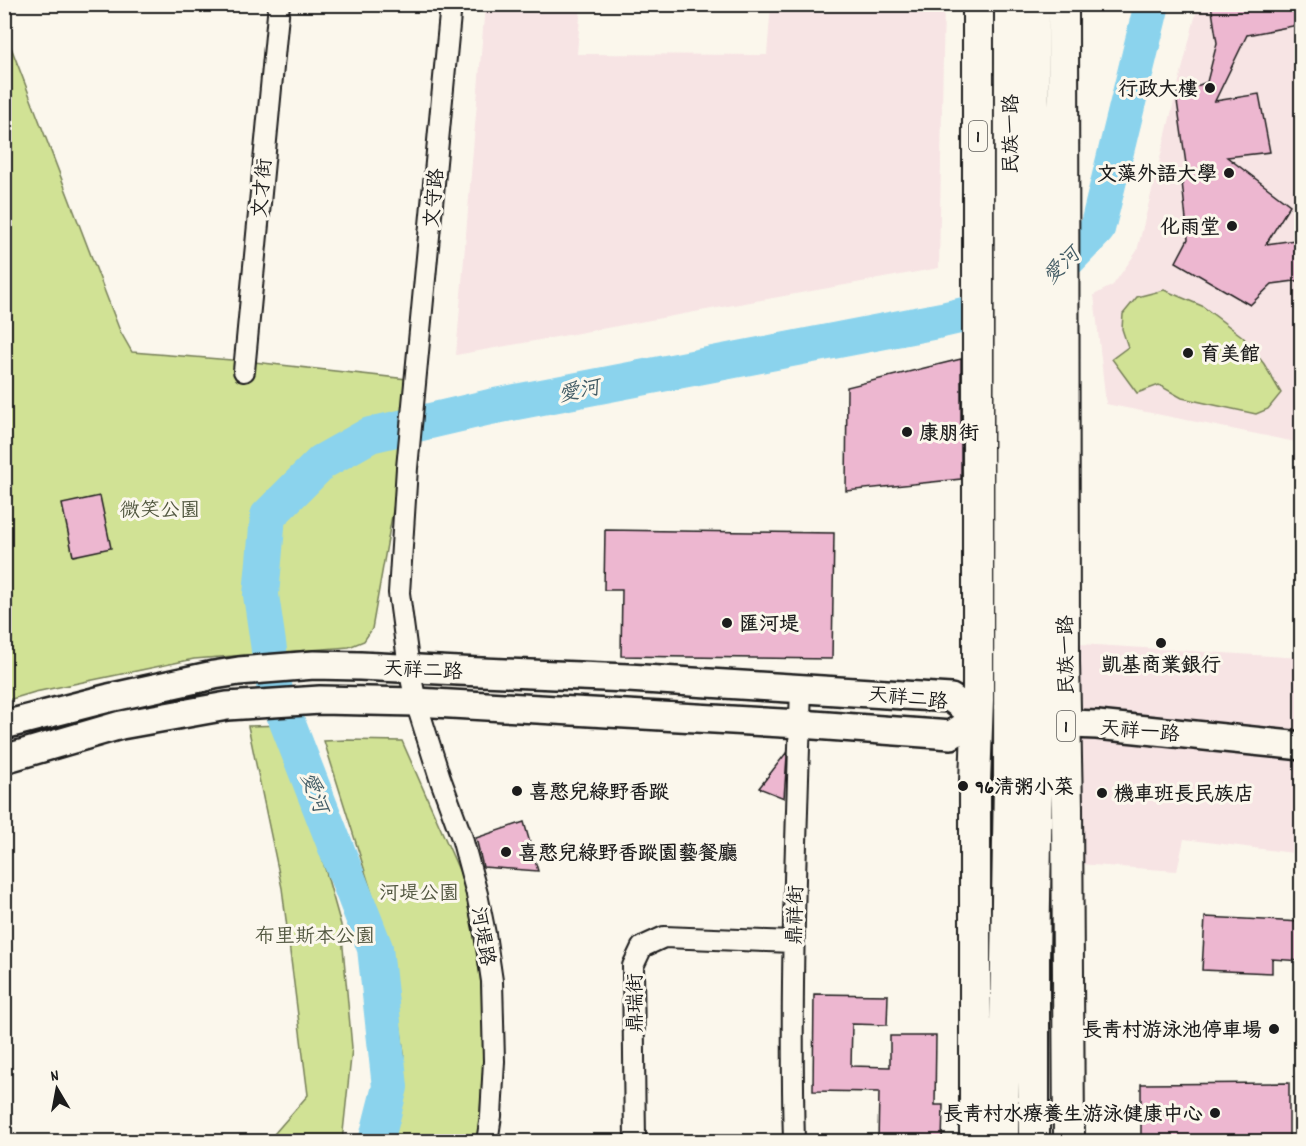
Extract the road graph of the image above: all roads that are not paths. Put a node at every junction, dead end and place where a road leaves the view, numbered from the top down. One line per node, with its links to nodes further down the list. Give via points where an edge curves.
1 (279, 4): 10 (street, 文才街)
2 (451, 4): 11 (street, 文守路, via 399,593)
3 (978, 4): 9 (main road, 民族一路 / 1)
4 (1010, 4): 7 (main road, 民族一路 / 1)
5 (1033, 4): 7 (main road, 民族一路 / 1)
6 (1063, 4): 7 (main road, 1)
7 (1036, 257): 8 (main road, 1); 16 (main road, 民族一路 / 1, via 1050,317)
8 (1010, 352): 9 (main road); 15 (main road, 1)
9 (977, 357): 14 (main road, 1)
10 (244, 371)
11 (409, 668): 12 (street, 天祥二路); 13 (street, 河堤路); 18 (street, 天祥二路, via 314,665 241,671)
12 (801, 688): 14 (street, 天祥二路, via 951,698); 17 (street, 鼎祥街)
13 (416, 702): 17 (street, 天祥二路); 20 (street, 天祥二路, via 320,700 227,706 121,725); 22 (street, 河堤路, via 462,838 485,934 492,981 494,1061)
14 (977, 718): 15 (street, 天祥一路); 17 (street, 天祥二路, via 951,735); 25 (main road, 1)
15 (1009, 721): 16 (street, 天祥一路); 26 (main road, 1)
16 (1052, 723): 19 (street, 天祥一路); 27 (main road, 民族一路 / 1, via 1034,960); 28 (main road, 民族一路 / 1)
17 (800, 724): 21 (street, 鼎祥街)
18 (4, 725)
19 (1302, 746)
20 (4, 759)
21 (792, 942): 23 (street, 鼎瑞街, via 664,937 642,947 633,966); 24 (street, 鼎祥街)
22 (487, 1142)
23 (635, 1142)
24 (794, 1142)
25 (975, 1142)
26 (1003, 1142)
27 (1034, 1142)
28 (1069, 1142)

